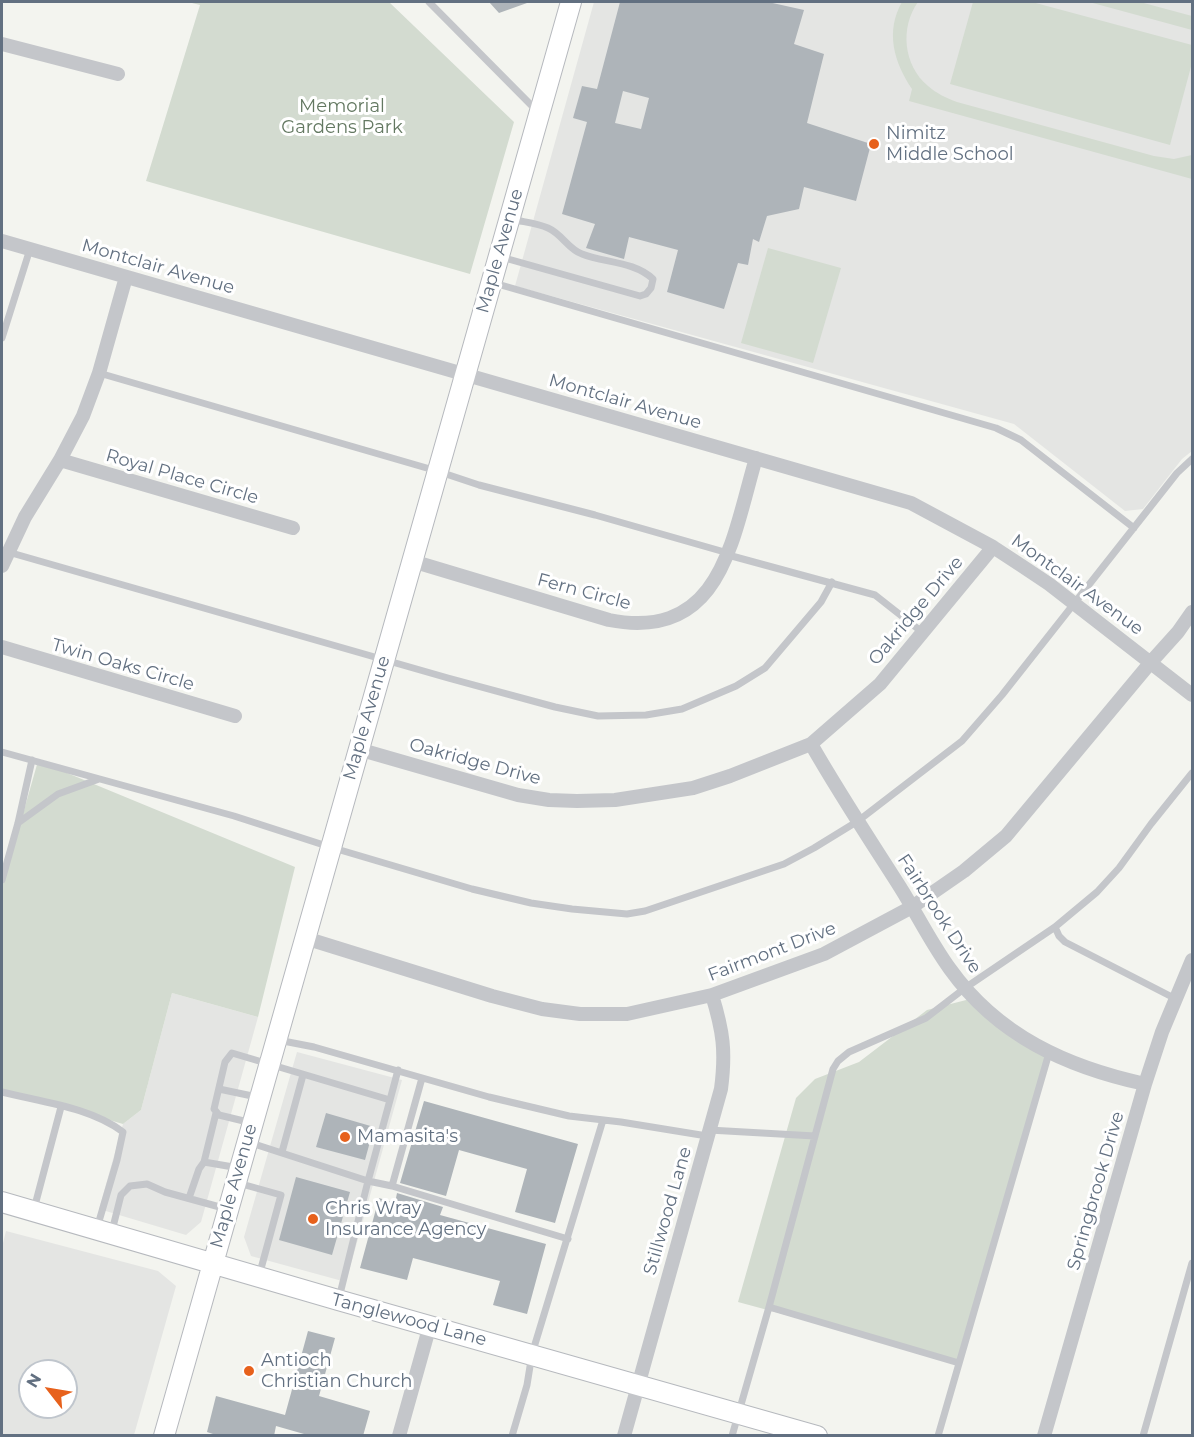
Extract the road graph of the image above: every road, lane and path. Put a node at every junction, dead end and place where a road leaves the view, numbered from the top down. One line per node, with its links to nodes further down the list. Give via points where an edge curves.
1 (429, 2): 5 (lane)
2 (571, 2): 5 (main road, Maple Avenue)
3 (2, 44): 4 (street)
4 (118, 74)
5 (539, 112): 6 (main road, Maple Avenue)
6 (509, 219): 9 (main road, Maple Avenue); 9 (lane, via 549,228 582,254 648,274 651,288 640,296)
7 (2, 240): 8 (street, Montclair Avenue)
8 (30, 249): 10 (street, Montclair Avenue); 12 (lane)
9 (498, 257): 11 (main road, Maple Avenue)
10 (126, 277): 13 (street); 14 (street, Montclair Avenue)
11 (491, 282): 14 (main road, Maple Avenue); 20 (lane, via 996,428 1021,440)
12 (2, 338)
13 (99, 373): 17 (street); 18 (lane)
14 (465, 374): 15 (street, Montclair Avenue); 18 (main road, Maple Avenue)
15 (756, 458): 21 (street, Montclair Avenue, via 911,503); 23 (street, Fern Circle)
16 (1192, 459): 20 (lane)
17 (60, 460): 19 (street, Royal Place Circle); 22 (street)
18 (437, 471): 23 (lane); 24 (main road, Maple Avenue)
19 (293, 528)
20 (1134, 528): 27 (lane)
21 (993, 547): 27 (street, Montclair Avenue); 29 (street, Oakridge Drive)
22 (8, 552): 25 (street); 31 (lane)
23 (728, 554): 24 (street, Fern Circle, via 713,585 689,608 642,624 609,620); 26 (lane)
24 (412, 561): 31 (main road, Maple Avenue)
25 (2, 566)
26 (832, 582): 29 (lane, via 875,595); 31 (lane, via 821,602 765,668 736,686 682,709 598,716 501,693)
27 (1074, 603): 32 (street, Montclair Avenue); 41 (lane, via 962,741)
28 (1192, 612): 32 (street, Fairmont Drive)
29 (922, 632): 35 (street, Oakridge Drive, via 880,684)
30 (2, 647): 34 (street, Twin Oaks Circle)
31 (384, 658): 36 (main road, Maple Avenue)
32 (1151, 662): 33 (street, Montclair Avenue); 45 (street, Fairmont Drive, via 1006,836)
33 (1192, 695)
34 (235, 716)
35 (810, 744): 36 (street, Oakridge Drive, via 693,788 625,799 577,801 518,795); 41 (street, Fairbrook Drive)
36 (358, 749): 43 (main road, Maple Avenue)
37 (2, 752): 38 (lane)
38 (32, 760): 40 (lane); 42 (lane)
39 (1192, 773): 46 (lane, via 1119,868)
40 (99, 779): 42 (lane, via 58,794); 43 (lane)
41 (858, 821): 43 (lane, via 783,864 627,914 531,903); 45 (street, Fairbrook Drive)
42 (18, 824): 44 (lane)
43 (330, 847): 47 (main road, Maple Avenue)
44 (2, 880)
45 (912, 907): 49 (street, Fairbrook Drive); 50 (street, Fairmont Drive, via 824,954)
46 (1055, 927): 49 (lane); 51 (lane, via 1065,942)
47 (304, 938): 50 (street, Fairmont Drive, via 492,996 580,1014 627,1014); 52 (main road, Maple Avenue)
48 (1192, 960): 51 (street, Springbrook Drive)
49 (965, 988): 53 (street, Fairbrook Drive, via 1010,1029); 68 (lane, via 926,1018 849,1052 838,1061)
50 (712, 995): 67 (street, Stillwood Lane, via 722,1026 725,1058)
51 (1176, 999): 58 (street, Springbrook Drive)
52 (276, 1040): 54 (main road, Maple Avenue); 55 (lane)
53 (1049, 1053): 58 (street, Fairbrook Drive, via 1086,1069); 88 (lane)
54 (269, 1064): 56 (lane); 59 (lane, via 232,1053 225,1062); 61 (main road, Maple Avenue)
55 (398, 1070): 57 (lane); 62 (lane)
56 (303, 1075): 62 (lane); 70 (lane)
57 (422, 1078): 65 (lane, via 569,1116); 74 (lane)
58 (1145, 1084): 98 (street, Springbrook Drive)
59 (219, 1089): 61 (lane); 64 (lane)
60 (2, 1092): 63 (lane)
61 (259, 1097): 66 (main road, Maple Avenue)
62 (390, 1100): 73 (lane)
63 (61, 1107): 78 (lane); 79 (lane, via 83,1112 123,1132)
64 (216, 1113): 66 (lane); 71 (lane)
65 (603, 1120): 67 (lane); 80 (lane)
66 (252, 1123): 69 (main road, Maple Avenue)
67 (708, 1133): 68 (lane); 89 (street, Stillwood Lane)
68 (815, 1136): 85 (lane)
69 (246, 1142): 70 (lane); 72 (main road, Maple Avenue)
70 (282, 1152): 73 (lane)
71 (204, 1161): 72 (lane); 75 (lane)
72 (237, 1175): 77 (main road, Maple Avenue); 83 (lane, via 281,1195)
73 (368, 1180): 74 (lane); 84 (lane)
74 (392, 1186): 80 (lane)
75 (189, 1198): 77 (lane); 79 (lane, via 147,1184 130,1186 121,1195)
76 (2, 1202): 78 (main road, Tanglewood Lane)
77 (228, 1209): 81 (main road, Maple Avenue)
78 (34, 1211): 79 (main road, Tanglewood Lane)
79 (104, 1232): 81 (main road, Tanglewood Lane)
80 (568, 1239): 87 (lane)
81 (212, 1263): 83 (main road, Tanglewood Lane); 91 (main road, Maple Avenue)
82 (1192, 1263): 99 (lane)
83 (259, 1276): 84 (main road, Tanglewood Lane)
84 (338, 1300): 86 (main road, Tanglewood Lane)
85 (769, 1307): 88 (lane); 90 (lane)
86 (430, 1325): 87 (main road, Tanglewood Lane); 92 (street)
87 (532, 1354): 89 (main road, Tanglewood Lane); 93 (lane)
88 (959, 1364): 97 (lane)
89 (639, 1384): 90 (main road, Tanglewood Lane); 94 (street, Stillwood Lane)
90 (738, 1413): 95 (lane); 96 (main road, Tanglewood Lane)
91 (164, 1436)
92 (399, 1436)
93 (512, 1436)
94 (624, 1436)
95 (732, 1436)
96 (817, 1436)
97 (938, 1436)
98 (1044, 1436)
99 (1143, 1436)

